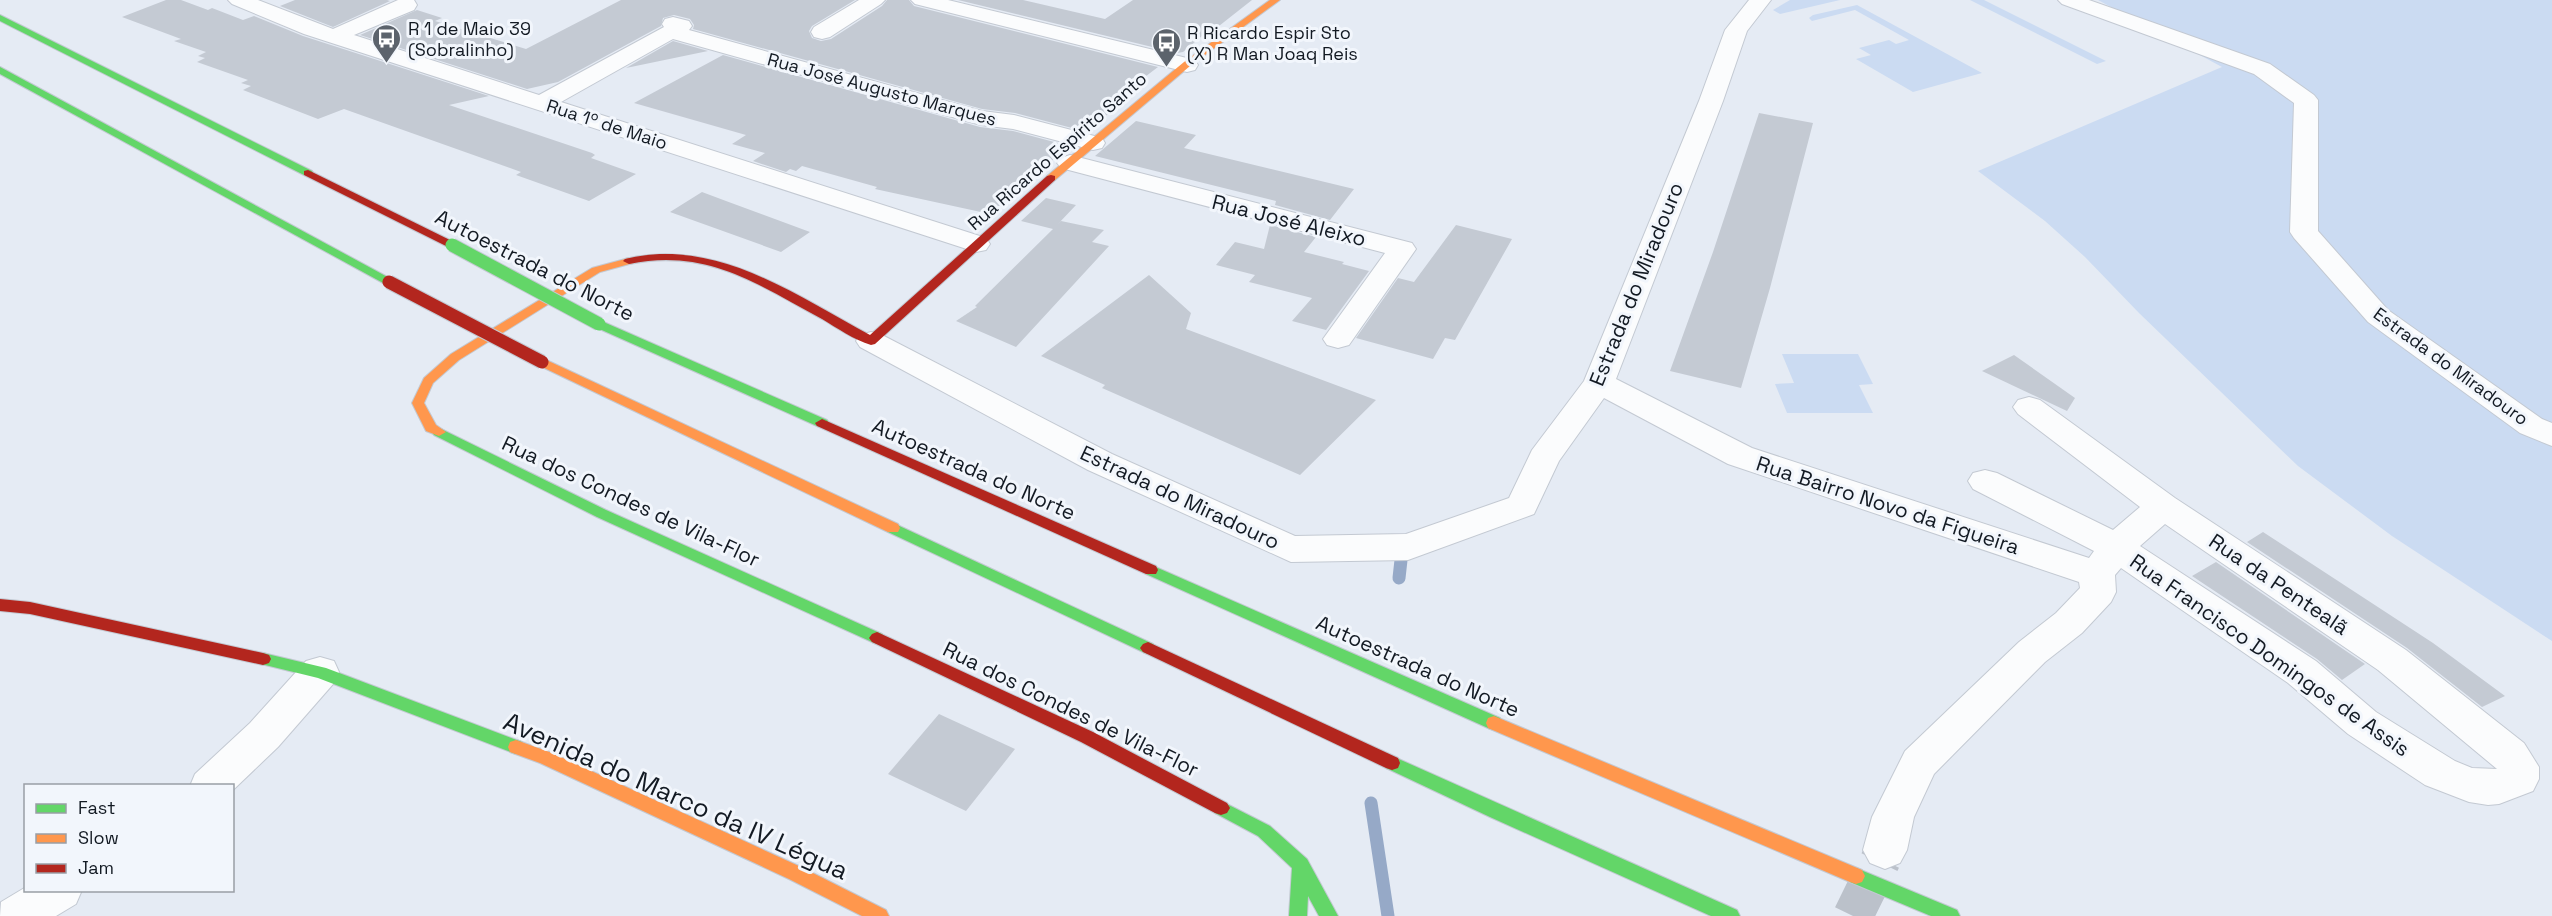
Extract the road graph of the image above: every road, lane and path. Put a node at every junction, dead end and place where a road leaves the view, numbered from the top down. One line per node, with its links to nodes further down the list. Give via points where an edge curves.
1 (239, 0): 10 (street, Rua 1º de Maio)
2 (874, 0): 9 (street)
3 (922, 0): 11 (street)
4 (1276, 0): 11 (main road, Rua Ricardo Espírito Santo)
5 (1760, 0): 19 (street, Estrada do Miradouro, via 1736,30)
6 (2069, 0): 21 (street, Estrada do Miradouro, via 2262,69 2306,100 2304,232 2378,316 2531,426)
7 (406, 5): 10 (street)
8 (0, 18): 37 (main road, Autoestrada do Norte, bridge, via 452,245 599,324 1534,741)
9 (822, 32)
10 (334, 36): 13 (street, Rua 1º de Maio)
11 (1187, 64): 14 (main road, Rua Ricardo Espírito Santo)
12 (0, 70): 36 (main road, bridge, via 542,362 1496,812)
13 (541, 103): 14 (street, Rua José Augusto Marques, via 665,26 981,118 1014,122); 16 (street, Rua 1º de Maio)
14 (1093, 143): 15 (main road, Rua Ricardo Espírito Santo)
15 (1070, 163): 16 (main road, Rua Ricardo Espírito Santo); 17 (street, Rua José Aleixo, via 1402,249)
16 (976, 244): 18 (main road, Rua Ricardo Espírito Santo)
17 (1338, 339)
18 (871, 341): 19 (street, Estrada do Miradouro, via 1100,462 1291,549 1408,547 1522,506 1544,458); 30 (main road, Rua dos Condes de Vila-Flor, via 745,273 703,258 673,254 642,257 596,270 455,357 428,381 418,403 431,428 462,445 610,519 801,602 1087,737 1264,831)
19 (1599, 383): 24 (street, Rua Bairro Novo da Figueira, via 1740,456)
20 (2029, 407): 23 (street, Rua da Pentealã)
21 (2552, 435)
22 (1985, 481): 24 (street, Rua Francisco Domingos de Assis)
23 (2163, 506): 24 (street); 27 (street, Rua da Pentealã, via 2392,660 2516,761)
24 (2106, 561): 27 (street, Rua Francisco Domingos de Assis, via 2302,672 2362,723 2440,773 2488,788 2510,784 2518,779); 29 (street, via 2098,592 1919,763 1893,817)
25 (0, 605): 26 (main road, Avenida do Marco da IV Légua, via 127,628)
26 (320, 672): 28 (street, via 264,735); 33 (main road, Avenida do Marco da IV Légua, via 546,758)
27 (2520, 771)
28 (212, 784)
29 (1885, 850)
30 (1301, 865): 34 (main road); 35 (main road, Rua dos Condes de Vila-Flor)
31 (58, 892): 32 (street)
32 (17, 916)
33 (880, 916)
34 (1298, 916)
35 (1329, 916)
36 (1731, 916)
37 (1951, 916)

